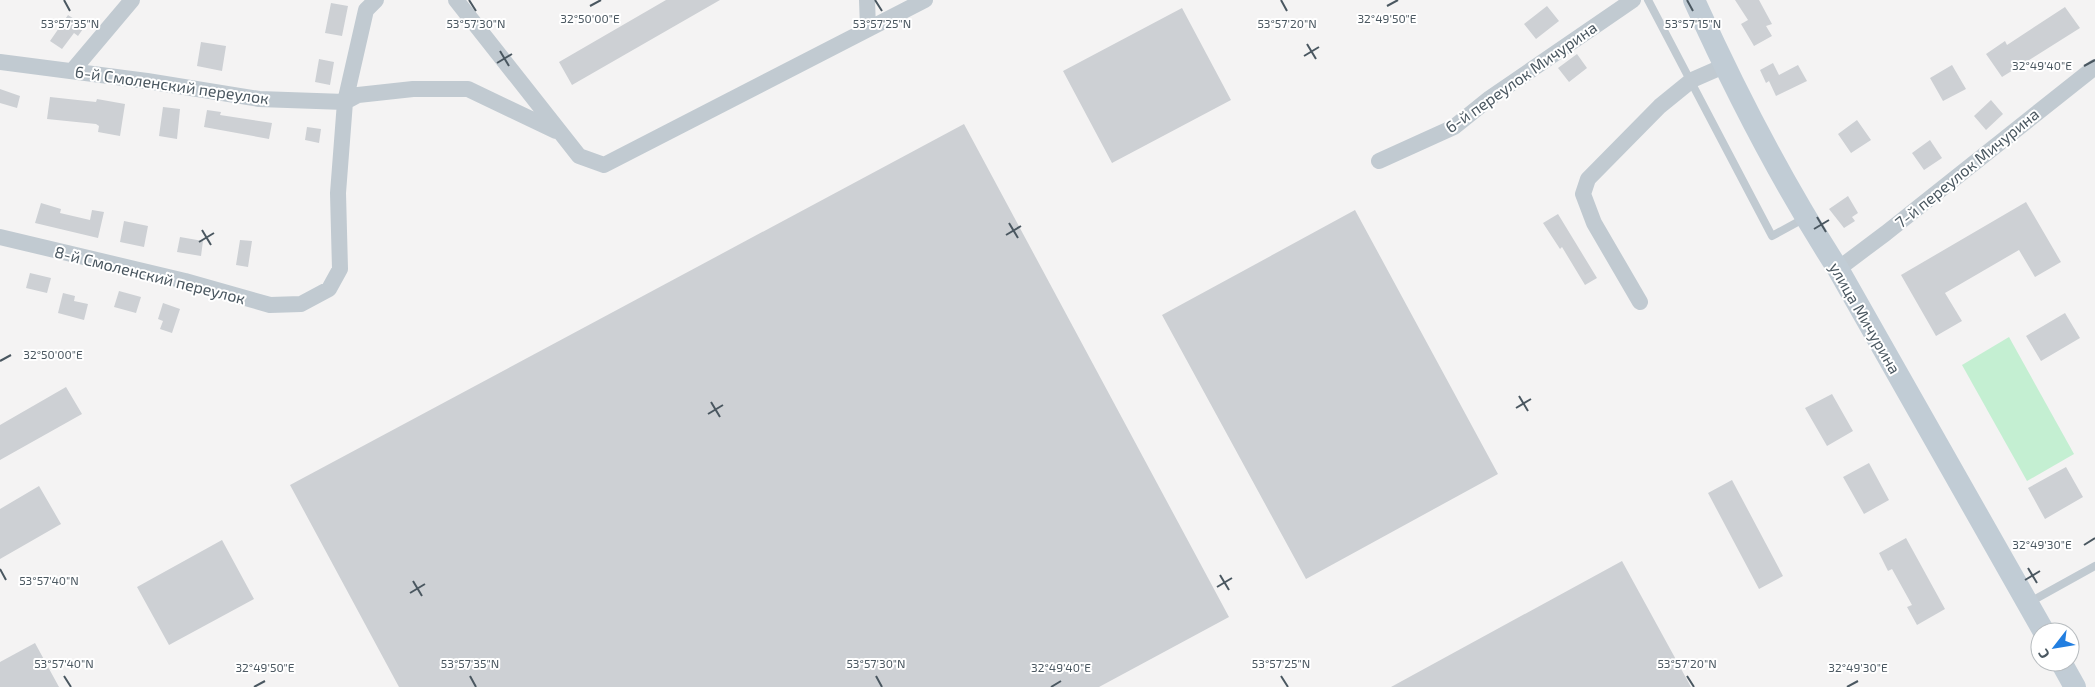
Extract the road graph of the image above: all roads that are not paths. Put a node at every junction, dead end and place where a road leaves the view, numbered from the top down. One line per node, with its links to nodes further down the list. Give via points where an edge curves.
1 (132, 0): 13 (street)
2 (376, 0): 15 (street, via 366,10)
3 (456, 0): 16 (street)
4 (866, 0): 9 (street)
5 (925, 0): 9 (street)
6 (1633, 0): 17 (street, 6-й переулок Мичурина, via 1490,98 1454,127)
7 (1648, 0): 14 (lane)
8 (1694, 0): 11 (main road, улица Мичурина)
9 (868, 28): 16 (street, via 604,165 579,156)
10 (0, 62): 13 (street, 6-й Смоленский переулок)
11 (1724, 66): 14 (street); 18 (main road, улица Мичурина)
12 (2095, 67): 20 (street, 7-й переулок Мичурина)
13 (73, 70): 15 (street, 6-й Смоленский переулок, via 259,99)
14 (1692, 80): 18 (lane, via 1772,236); 21 (street, via 1660,106 1588,179 1583,194 1594,222)
15 (345, 102): 16 (street, via 358,95 413,89 468,89); 19 (street, 8-й Смоленский переулок, via 338,193 340,269 330,289 301,304 270,305 185,281)
16 (560, 133)
17 (1379, 162)
18 (1805, 218): 20 (main road, улица Мичурина)
19 (0, 237)
20 (1838, 269): 23 (main road, улица Мичурина)
21 (1640, 302)
22 (2095, 566): 23 (lane)
23 (2028, 603): 24 (main road, улица Мичурина)
24 (2038, 622)
25 (2066, 672): 26 (main road)
26 (2074, 687)

